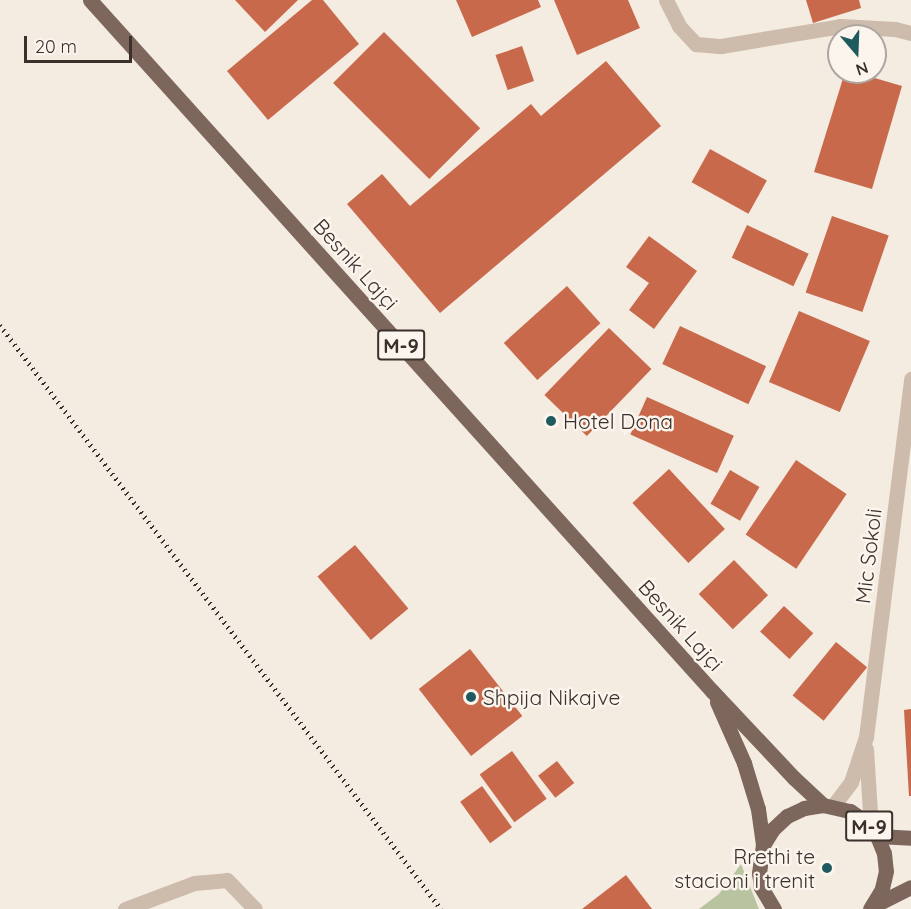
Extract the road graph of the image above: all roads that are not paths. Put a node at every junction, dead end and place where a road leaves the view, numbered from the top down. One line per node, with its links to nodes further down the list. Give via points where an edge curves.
1 (90, 0): 5 (main road, Besnik Lajçi / M-9)
2 (666, 0): 3 (street, via 679,26 696,44 721,46 840,26)
3 (911, 33)
4 (911, 379): 6 (street, Mic Sokoli)
5 (712, 691): 7 (main road, Besnik Lajçi / M-9); 10 (main road, Besnik Lajçi / M-9, via 744,763 758,809)
6 (866, 737): 7 (street, Mic Sokoli, via 851,782); 8 (street, Mic Sokoli)
7 (828, 806): 8 (main road, M-9, via 850,811); 10 (main road, M-9, via 804,808 787,816)
8 (874, 832): 9 (main road, M-9); 12 (main road, M-9, via 884,853 886,871)
9 (911, 838)
10 (763, 845): 15 (main road, M-9, via 760,880)
11 (911, 887): 12 (main road, M-9)
12 (872, 907)
13 (125, 909): 14 (street, via 194,883 227,880)
14 (255, 909)
15 (774, 909)

